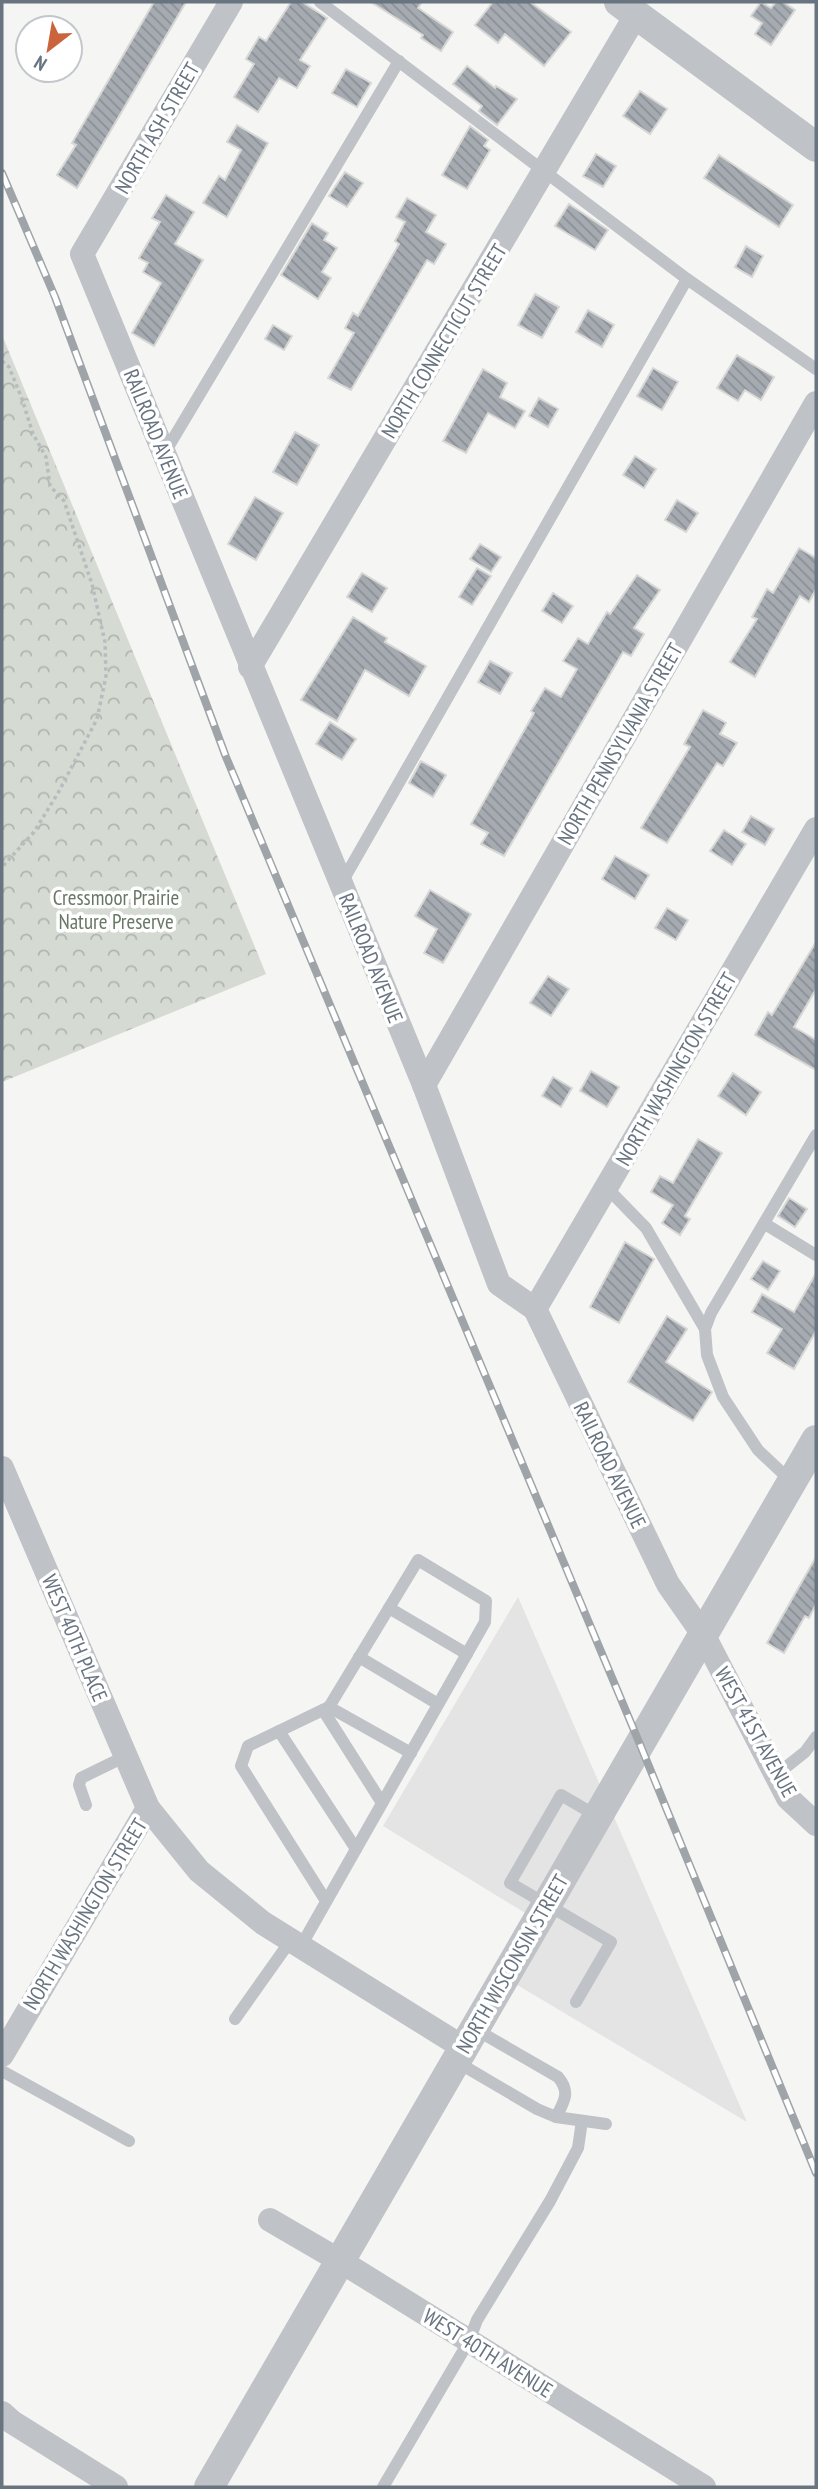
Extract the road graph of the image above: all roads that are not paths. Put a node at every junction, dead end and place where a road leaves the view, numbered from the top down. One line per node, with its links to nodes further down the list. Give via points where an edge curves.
1 (231, 2): 7 (street, NORTH ASH STREET)
2 (320, 2): 4 (lane)
3 (628, 8): 5 (street); 6 (street, NORTH CONNECTICUT STREET)
4 (399, 61): 6 (lane); 11 (lane)
5 (816, 147)
6 (545, 170): 8 (lane); 12 (street, NORTH CONNECTICUT STREET)
7 (82, 254): 11 (street, RAILROAD AVENUE)
8 (687, 279): 9 (lane); 14 (lane)
9 (816, 369)
10 (816, 405): 15 (street, NORTH PENNSYLVANIA STREET)
11 (164, 454): 12 (street, RAILROAD AVENUE)
12 (250, 667): 14 (street, RAILROAD AVENUE)
13 (816, 829): 17 (street, NORTH WASHINGTON STREET)
14 (341, 884): 15 (street, RAILROAD AVENUE)
15 (424, 1085): 20 (street, RAILROAD AVENUE, via 499,1284)
16 (816, 1135): 18 (lane)
17 (607, 1188): 20 (street, NORTH WASHINGTON STREET); 21 (lane, via 646,1228)
18 (765, 1224): 19 (lane); 21 (lane)
19 (816, 1255)
20 (536, 1309): 26 (street, RAILROAD AVENUE, via 668,1584)
21 (705, 1329): 24 (lane, via 707,1355 723,1397 758,1450)
22 (816, 1440): 24 (street, NORTH WISCONSIN STREET)
23 (2, 1468): 34 (street, WEST 40TH PLACE)
24 (792, 1482): 26 (street, NORTH WISCONSIN STREET)
25 (388, 1608): 27 (lane); 27 (lane, via 418,1560 486,1601 485,1622); 28 (lane)
26 (703, 1634): 35 (street, WEST 41ST AVENUE); 39 (street, NORTH WISCONSIN STREET)
27 (467, 1654): 29 (lane)
28 (359, 1657): 29 (lane); 30 (lane)
29 (438, 1704): 33 (lane)
30 (326, 1708): 31 (lane); 33 (lane); 36 (lane)
31 (279, 1731): 41 (lane); 42 (lane, via 248,1746 241,1766)
32 (816, 1737): 35 (lane)
33 (411, 1753): 36 (lane)
34 (125, 1756): 37 (lane, via 81,1778); 38 (street, WEST 40TH PLACE)
35 (776, 1775): 40 (street, WEST 41ST AVENUE, via 788,1798)
36 (382, 1803): 41 (lane)
37 (86, 1805)
38 (148, 1808): 44 (street, via 199,1871 263,1923); 48 (street, NORTH WASHINGTON STREET)
39 (597, 1816): 43 (street, NORTH WISCONSIN STREET); 43 (lane, via 561,1796 510,1883)
40 (816, 1824)
41 (356, 1849): 42 (lane)
42 (327, 1902): 44 (lane)
43 (546, 1904): 45 (lane, via 611,1942); 47 (street, NORTH WISCONSIN STREET)
44 (296, 1943): 46 (lane); 47 (street)
45 (576, 2002)
46 (235, 2019)
47 (465, 2046): 50 (lane, via 537,2109); 50 (lane, via 558,2077 565,2085 566,2098); 55 (street, NORTH WISCONSIN STREET)
48 (2, 2055)
49 (2, 2071): 53 (lane)
50 (556, 2118): 51 (lane)
51 (582, 2121): 52 (lane); 56 (lane, via 578,2148)
52 (606, 2124)
53 (129, 2141)
54 (270, 2220): 55 (street, WEST 40TH AVENUE)
55 (342, 2262): 56 (street, WEST 40TH AVENUE); 59 (street, NORTH WISCONSIN STREET)
56 (469, 2341): 60 (lane); 61 (street, WEST 40TH AVENUE)
57 (2, 2413): 58 (street)
58 (116, 2487)
59 (209, 2487)
60 (383, 2487)
61 (704, 2487)

